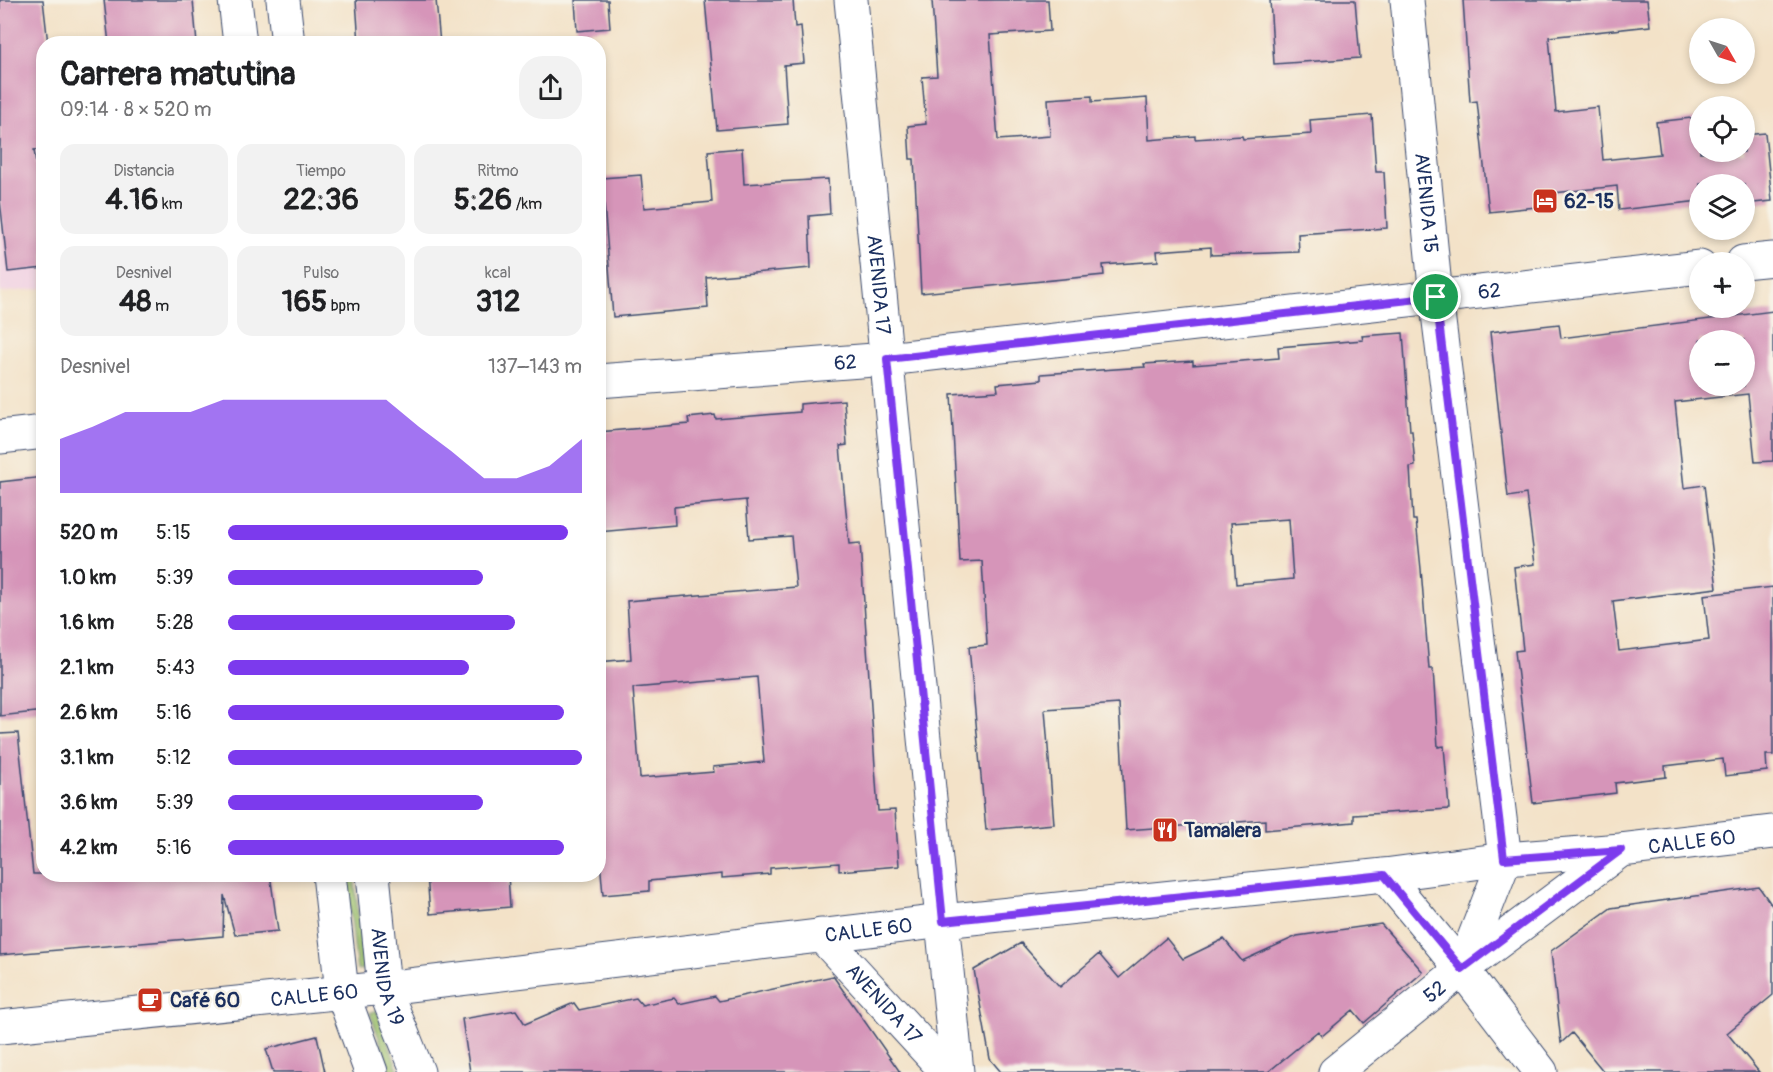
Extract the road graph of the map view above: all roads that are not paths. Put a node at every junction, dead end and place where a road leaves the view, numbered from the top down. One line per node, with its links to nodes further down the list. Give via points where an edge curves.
1 (235, 0): 5 (street)
2 (283, 0): 6 (street)
3 (851, 0): 11 (street, AVENIDA 17)
4 (1407, 0): 10 (street, AVENIDA 15)
5 (239, 36)
6 (287, 36)
7 (1773, 259): 8 (street)
8 (1755, 261)
9 (1689, 268): 10 (street, 62)
10 (1436, 297): 11 (street, 62); 17 (street, AVENIDA 15)
11 (887, 359): 12 (street, 62); 21 (street, AVENIDA 17)
12 (606, 380)
13 (36, 433): 14 (street)
14 (0, 436)
15 (1773, 832): 16 (street, CALLE 60)
16 (1621, 850): 17 (street, CALLE 60); 23 (street, 52)
17 (1504, 859): 18 (street, CALLE 60); 23 (street, AVENIDA 15)
18 (1384, 875): 21 (street, CALLE 60); 23 (street)
19 (330, 882): 25 (street)
20 (374, 882): 24 (street, AVENIDA 19)
21 (943, 921): 22 (street, CALLE 60); 30 (street, AVENIDA 17)
22 (821, 936): 24 (street, CALLE 60); 29 (street, AVENIDA 17)
23 (1462, 969): 31 (street, 52); 32 (street)
24 (384, 988): 25 (street, CALLE 60); 28 (street, AVENIDA 19)
25 (342, 992): 26 (street, CALLE 60); 27 (street)
26 (0, 1026)
27 (371, 1072)
28 (418, 1072)
29 (947, 1072)
30 (957, 1072)
31 (1335, 1072)
32 (1541, 1072)

